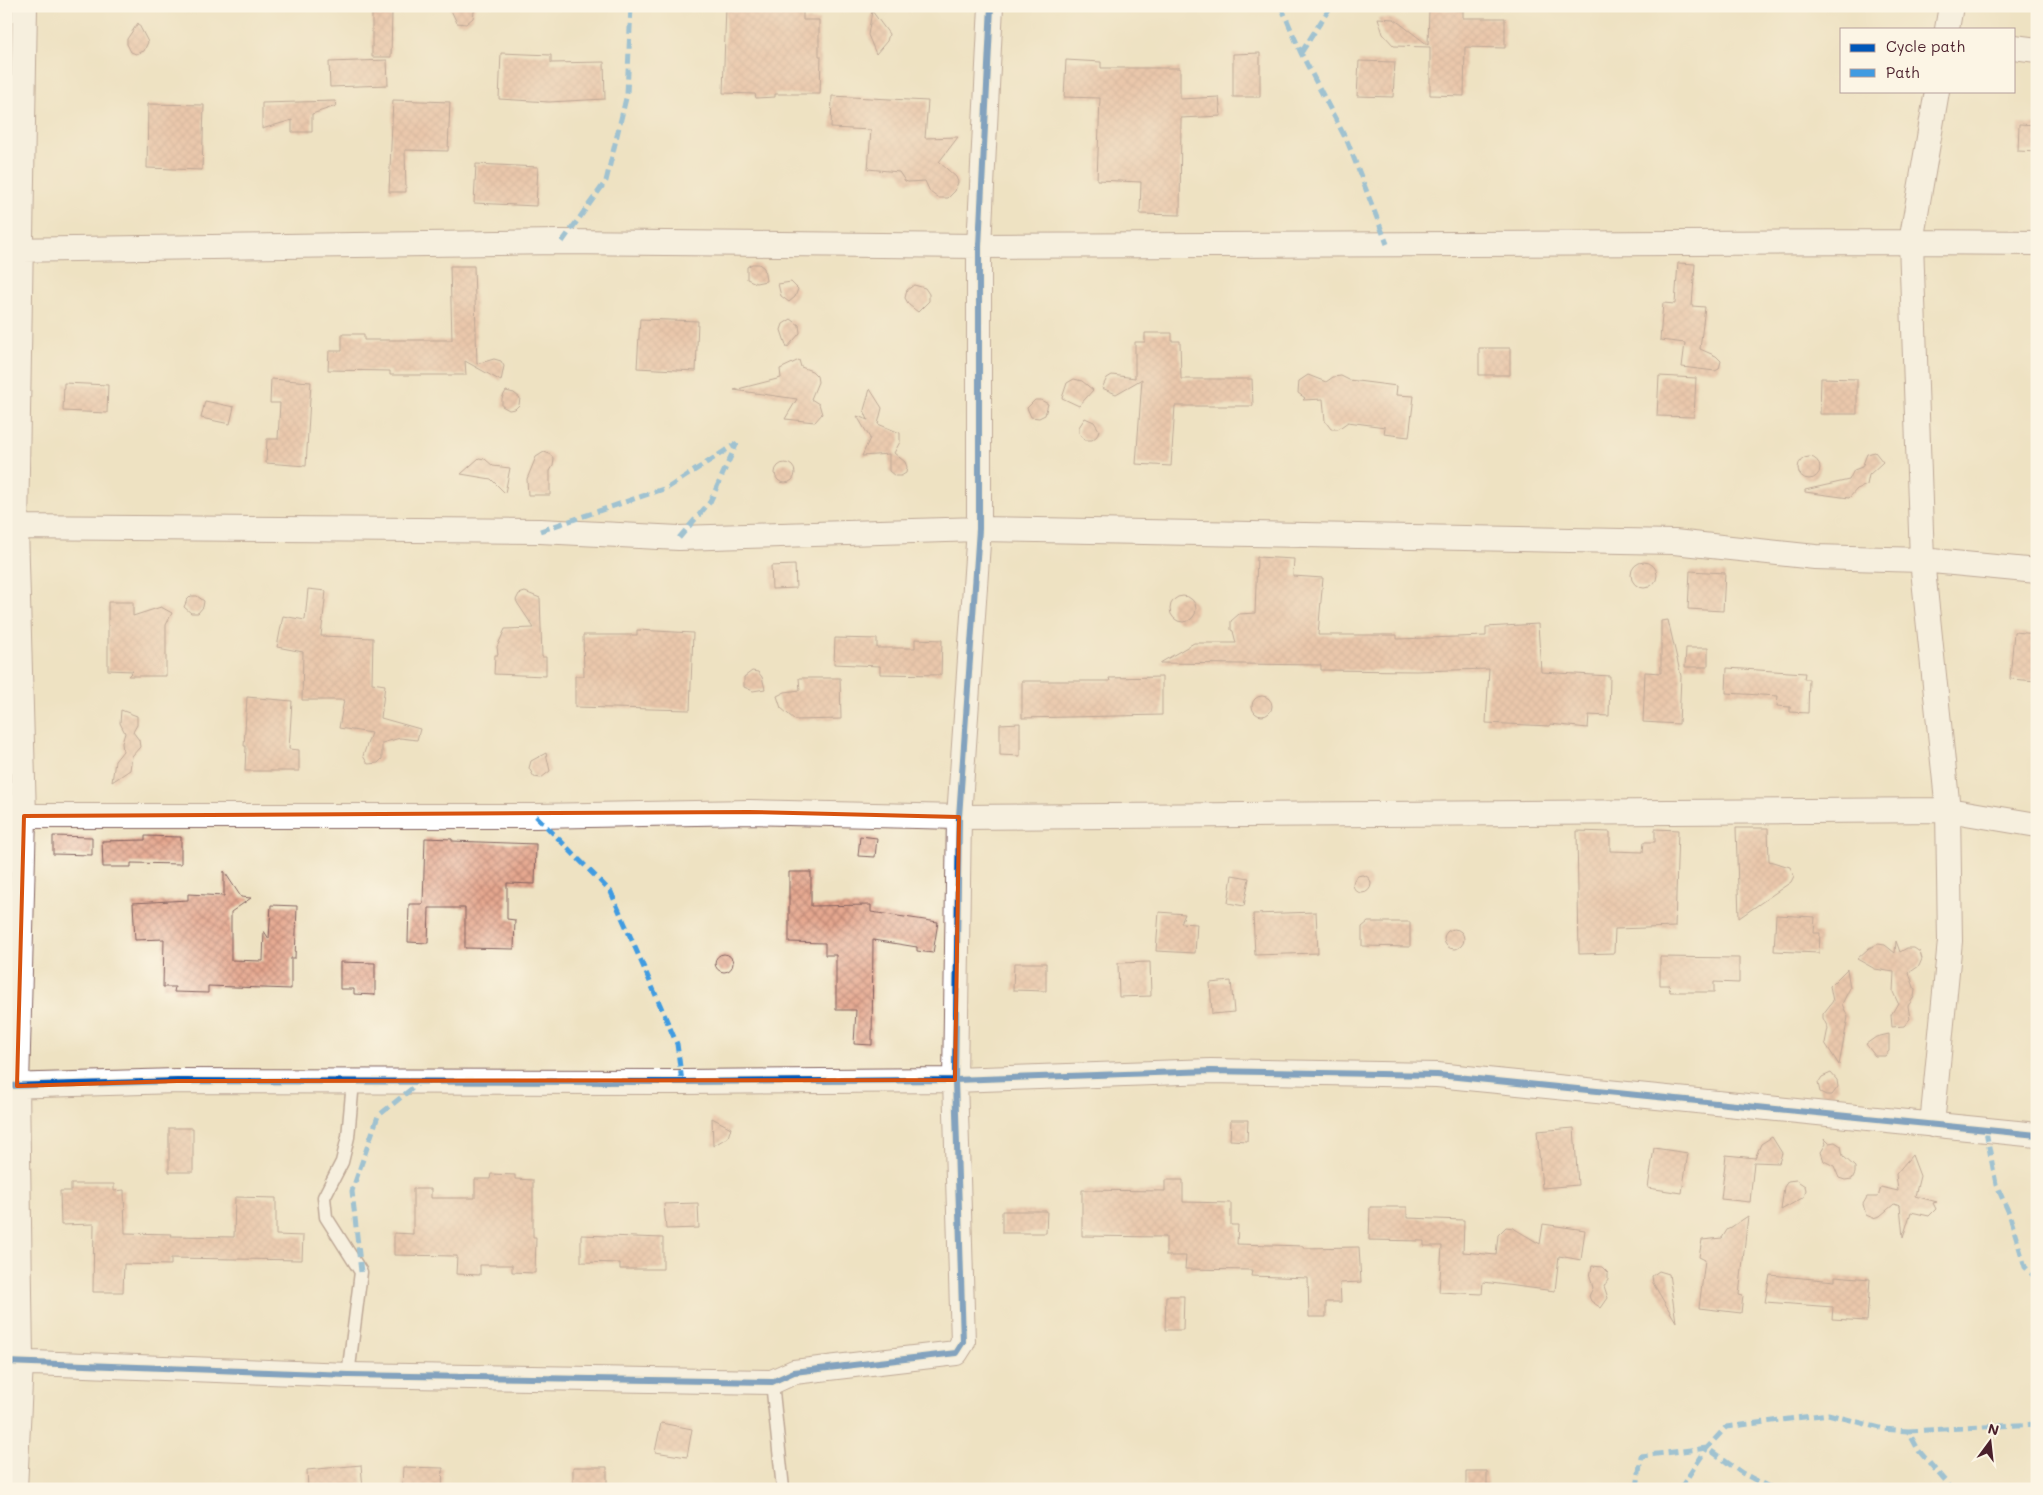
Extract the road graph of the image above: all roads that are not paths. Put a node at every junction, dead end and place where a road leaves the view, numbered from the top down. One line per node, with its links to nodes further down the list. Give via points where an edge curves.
1 (26, 6): 11 (street)
2 (991, 6): 10 (street)
3 (1951, 6): 4 (street)
4 (1947, 28)
5 (2016, 47): 6 (street)
6 (2037, 50)
7 (1937, 92): 8 (street)
8 (1911, 242): 9 (street); 10 (street); 14 (street)
9 (2037, 243)
10 (979, 246): 11 (street, via 562,242); 13 (street)
11 (14, 250): 12 (street)
12 (11, 527): 13 (street, via 540,531 679,538); 17 (street)
13 (979, 528): 14 (street, via 1674,542 1815,557); 18 (street)
14 (1922, 560): 15 (street); 16 (street)
15 (2037, 571)
16 (1948, 810): 18 (street); 19 (street); 23 (street, via 1950,941)
17 (15, 816): 18 (street, via 536,816 749,812); 22 (street)
18 (959, 817): 20 (street)
19 (2037, 825)
20 (955, 1080): 21 (street); 23 (street, via 1211,1071 1437,1075); 27 (street, via 963,1342 956,1353 794,1372)
21 (353, 1082): 22 (street, via 177,1081); 26 (lane, via 342,1162 324,1197 326,1217 361,1272)
22 (12, 1086): 25 (street)
23 (1932, 1125): 24 (street)
24 (2037, 1135)
25 (14, 1361): 26 (street); 28 (street)
26 (348, 1375): 27 (street)
27 (772, 1382): 29 (lane)
28 (15, 1489)
29 (783, 1489)

